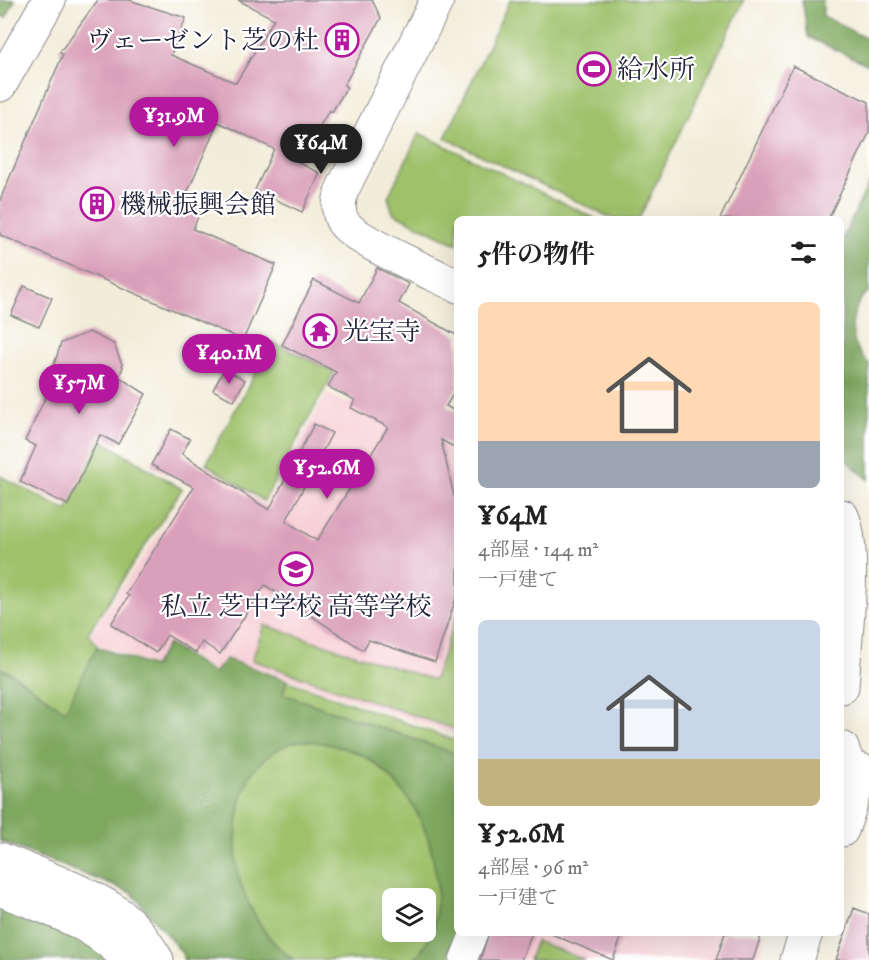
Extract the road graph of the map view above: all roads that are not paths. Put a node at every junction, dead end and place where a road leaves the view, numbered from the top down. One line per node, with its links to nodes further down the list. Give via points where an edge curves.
1 (49, 0): 3 (street)
2 (438, 0): 4 (street, via 342,190 340,214 344,224 361,236)
3 (0, 85)
4 (454, 284)
5 (844, 523): 6 (street, via 849,575)
6 (844, 655)
7 (857, 764): 8 (street)
8 (844, 821)
9 (0, 860): 14 (street, via 87,895 116,912 146,941)
10 (0, 889): 13 (street, via 89,928 115,945)
11 (473, 936): 15 (street)
12 (805, 936): 16 (street)
13 (128, 960)
14 (157, 960)
15 (463, 960)
16 (797, 960)

